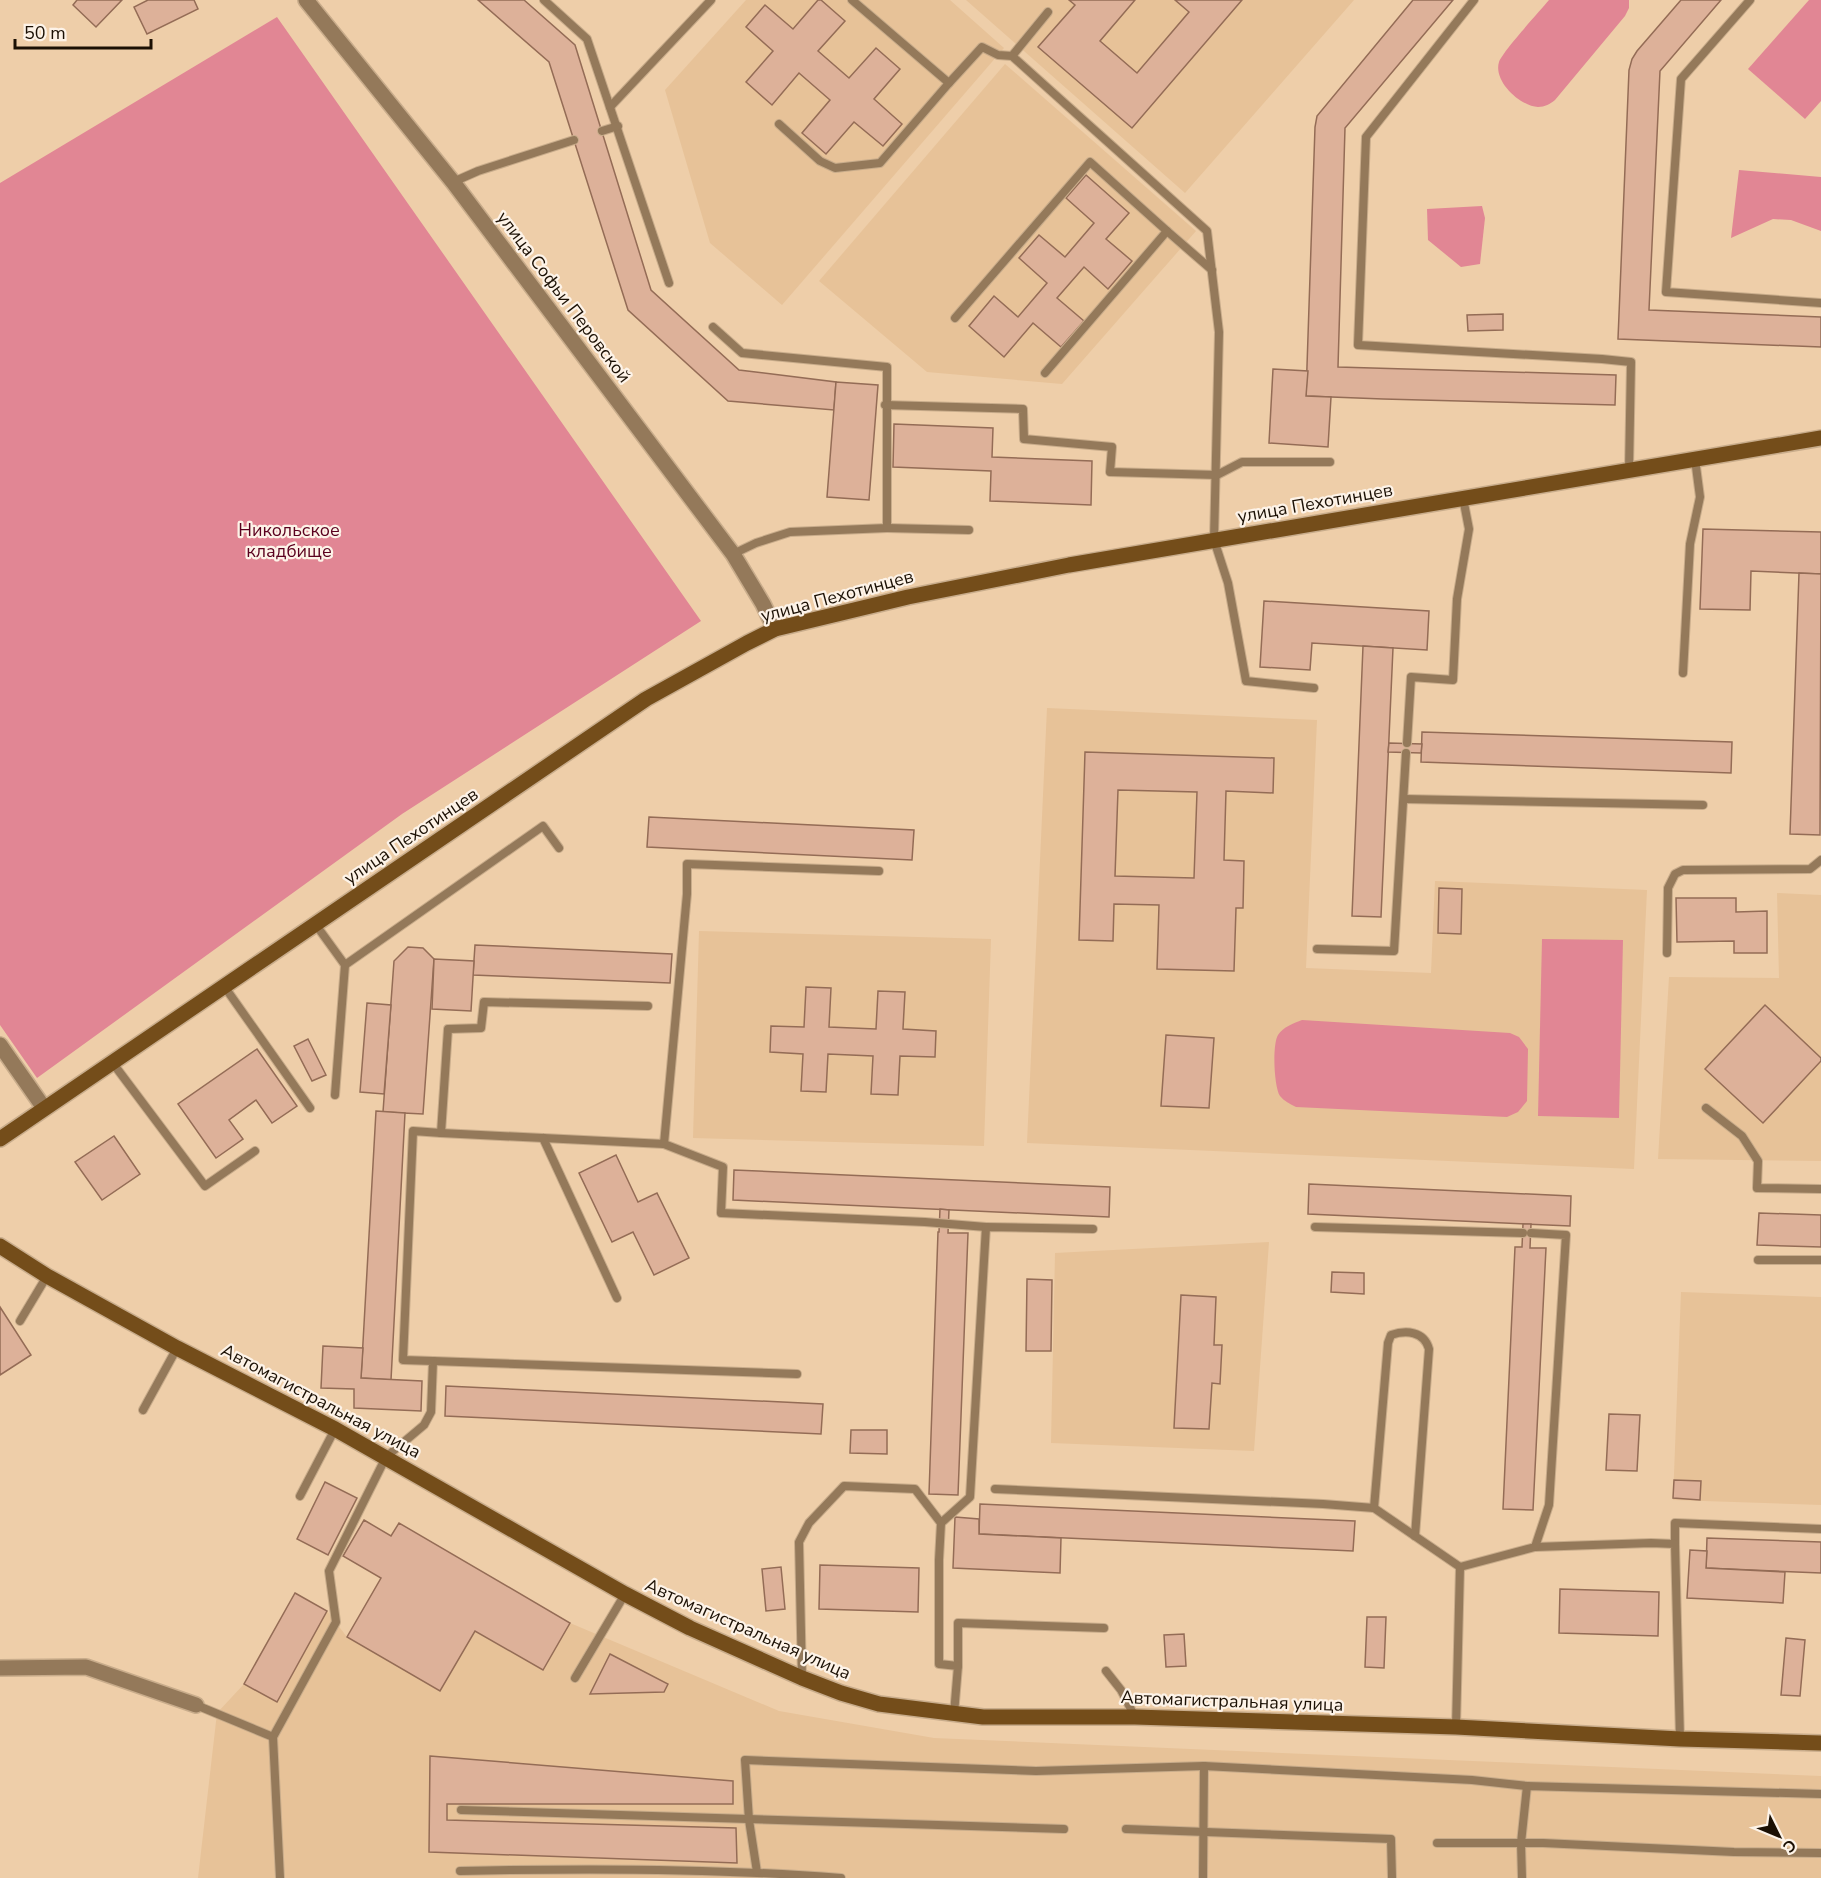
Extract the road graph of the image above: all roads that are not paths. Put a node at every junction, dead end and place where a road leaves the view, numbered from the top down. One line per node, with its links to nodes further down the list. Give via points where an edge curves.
1 (306, 0): 15 (street, улица Софьи Перовской)
2 (544, 0): 10 (lane, via 587,39)
3 (711, 0): 10 (lane)
4 (852, 0): 9 (lane)
5 (1474, 0): 27 (lane, via 1366,137 1358,345 1631,362)
6 (1750, 0): 19 (lane, via 1681,79 1666,292)
7 (1048, 12): 8 (lane)
8 (1012, 56): 9 (lane, via 998,56 982,47); 17 (lane, via 1207,231)
9 (949, 83): 11 (lane, via 880,163 835,168 820,161)
10 (610, 107): 12 (lane)
11 (779, 124)
12 (618, 126): 13 (lane); 18 (lane)
13 (602, 131)
14 (574, 140): 15 (lane)
15 (453, 183): 33 (street, улица Софьи Перовской)
16 (1167, 231): 17 (lane); 20 (lane, via 1090,162); 22 (lane)
17 (1212, 270): 28 (lane, via 1219,332)
18 (669, 283)
19 (1821, 303)
20 (955, 318)
21 (713, 327): 23 (lane, via 742,353 886,367)
22 (1045, 373)
23 (885, 405): 28 (lane, via 1023,409 1024,439 1112,447 1110,472); 30 (lane)
24 (1821, 438): 25 (main road, улица Пехотинцев)
25 (1695, 459): 27 (main road, улица Пехотинцев); 35 (lane, via 1700,498 1690,544)
26 (1330, 462): 28 (lane, via 1242,462)
27 (1629, 470): 29 (main road, улица Пехотинцев)
28 (1217, 475): 32 (lane)
29 (1463, 498): 32 (main road, улица Пехотинцев); 37 (lane, via 1469,529 1457,599 1453,680 1411,677)
30 (887, 528): 31 (lane); 33 (lane, via 790,532)
31 (969, 530)
32 (1214, 540): 34 (main road, улица Пехотинцев, via 908,597); 36 (lane, via 1228,583 1246,681)
33 (733, 554): 34 (street, улица Софьи Перовской)
34 (775, 629): 44 (main road, улица Пехотинцев, via 646,699)
35 (1683, 673)
36 (1314, 688)
37 (1407, 743)
38 (1406, 753): 39 (lane)
39 (1404, 799): 40 (lane); 45 (lane, via 1394,951)
40 (1703, 805)
41 (559, 848): 47 (lane, via 543,826)
42 (1821, 860): 46 (lane, via 1810,869 1683,870 1675,874 1668,888)
43 (879, 871): 59 (lane, via 687,864)
44 (316, 924): 47 (lane); 48 (main road, улица Пехотинцев)
45 (1317, 949)
46 (1667, 953)
47 (345, 966): 52 (lane)
48 (224, 986): 51 (main road, улица Пехотинцев); 54 (lane)
49 (648, 1006): 56 (lane, via 484,1002 482,1028 448,1029)
50 (0, 1045): 53 (street)
51 (112, 1062): 53 (main road, улица Пехотинцев); 60 (lane, via 205,1186)
52 (334, 1095)
53 (44, 1108): 57 (main road, улица Пехотинцев)
54 (310, 1108)
55 (1706, 1108): 61 (lane, via 1742,1136 1758,1161 1757,1188)
56 (441, 1133): 58 (lane); 72 (lane, via 413,1131 403,1360)
57 (0, 1138)
58 (543, 1138): 59 (lane); 69 (lane)
59 (664, 1144): 62 (lane, via 723,1167 721,1213)
60 (255, 1151)
61 (1821, 1189)
62 (986, 1227): 64 (lane); 80 (lane, via 970,1497)
63 (1315, 1227): 84 (lane, via 1566,1235 1549,1505)
64 (1093, 1229)
65 (0, 1246): 68 (main road, Автомагистральная улица)
66 (1758, 1260): 67 (lane)
67 (1821, 1260)
68 (47, 1276): 70 (lane); 71 (main road, Автомагистральная улица)
69 (617, 1298)
70 (20, 1321)
71 (177, 1348): 74 (lane); 75 (main road, Автомагистральная улица)
72 (433, 1361): 73 (lane); 76 (lane, via 431,1412 424,1425)
73 (797, 1374)
74 (143, 1410)
75 (335, 1429): 76 (main road, Автомагистральная улица); 78 (lane)
76 (386, 1457): 86 (main road, Автомагистральная улица); 97 (lane, via 329,1571 336,1622)
77 (995, 1489): 79 (lane)
78 (300, 1496)
79 (1374, 1508): 82 (lane); 82 (lane, via 1388,1343 1391,1335 1418,1334 1427,1341 1429,1349)
80 (941, 1522): 88 (lane, via 939,1664); 92 (lane, via 915,1489 844,1486 809,1523 799,1542)
81 (1821, 1529): 83 (lane, via 1675,1523)
82 (1415, 1536): 85 (lane)
83 (1675, 1544): 84 (lane); 98 (lane)
84 (1535, 1548): 85 (lane)
85 (1460, 1567): 96 (lane)
86 (625, 1594): 91 (lane); 92 (main road, Автомагистральная улица)
87 (1104, 1628): 88 (lane, via 958,1623)
88 (958, 1666): 94 (lane)
89 (0, 1668): 93 (street, via 86,1667)
90 (1106, 1671): 95 (lane)
91 (575, 1678)
92 (802, 1678): 94 (main road, Автомагистральная улица, via 879,1704)
93 (196, 1705): 97 (lane)
94 (954, 1714): 95 (main road, Автомагистральная улица, via 982,1718)
95 (1135, 1717): 96 (main road, Автомагистральная улица)
96 (1456, 1727): 98 (main road, Автомагистральная улица)
97 (273, 1737): 113 (lane)
98 (1680, 1739): 99 (main road, Автомагистральная улица)
99 (1821, 1743)
100 (1204, 1766): 101 (lane); 104 (lane, via 1036,1771 745,1760); 107 (lane)
101 (1527, 1786): 102 (lane); 109 (lane)
102 (1821, 1794)
103 (461, 1810): 104 (lane)
104 (749, 1820): 105 (lane); 112 (lane)
105 (1064, 1829)
106 (1126, 1829): 107 (lane)
107 (1204, 1832): 115 (lane); 116 (lane, via 1391,1839)
108 (1437, 1843): 109 (lane)
109 (1521, 1843): 110 (lane); 117 (lane)
110 (1821, 1853)
111 (460, 1871): 112 (lane)
112 (757, 1872): 114 (lane)
113 (280, 1878)
114 (841, 1878)
115 (1203, 1878)
116 (1392, 1878)
117 (1522, 1878)

